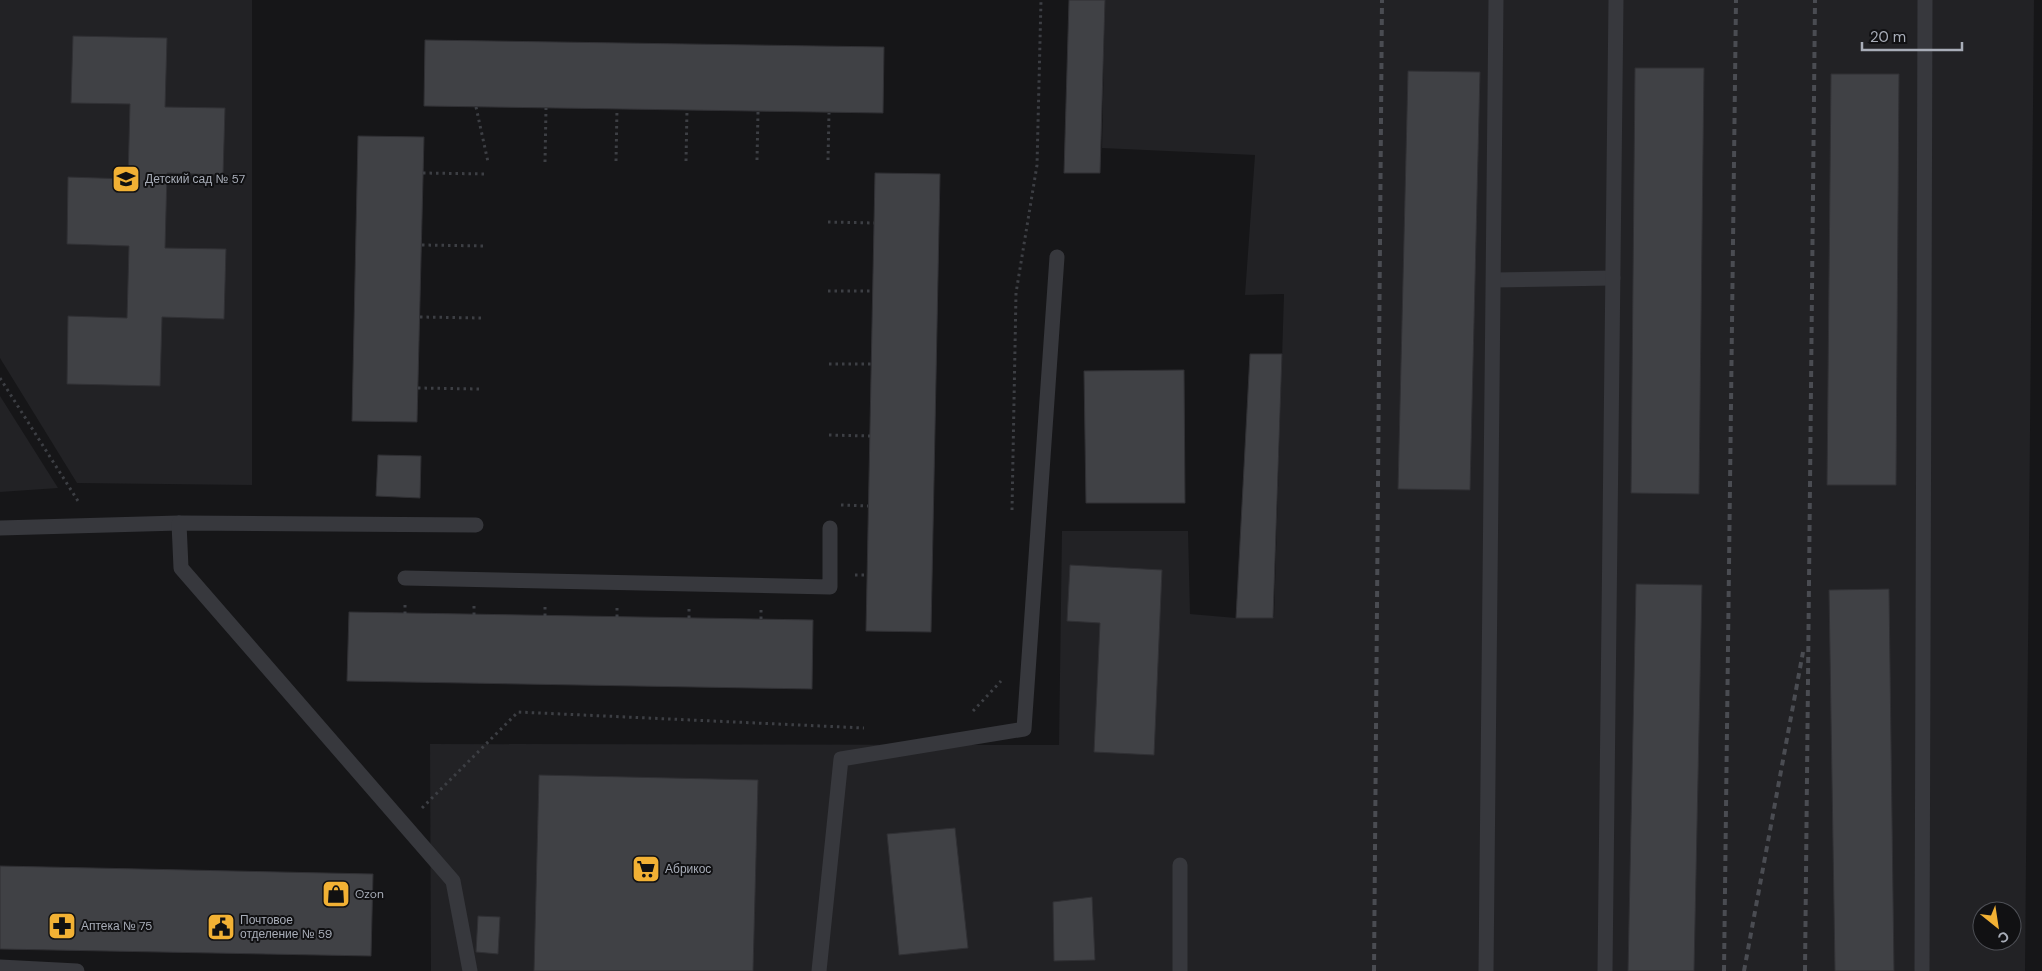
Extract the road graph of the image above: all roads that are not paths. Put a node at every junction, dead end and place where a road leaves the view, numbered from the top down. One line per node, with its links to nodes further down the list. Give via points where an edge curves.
1 (1496, 0): 6 (lane)
2 (1616, 0): 5 (lane)
3 (1925, 0): 20 (lane)
4 (1057, 257): 16 (lane, via 1024,729 841,759)
5 (1613, 278): 6 (lane); 19 (lane)
6 (1494, 280): 18 (lane)
7 (179, 523): 8 (lane); 9 (lane); 15 (lane, via 181,568 453,881)
8 (476, 525)
9 (0, 528)
10 (830, 528): 11 (lane, via 830,587)
11 (405, 578)
12 (1180, 864): 17 (lane)
13 (0, 967): 14 (lane)
14 (77, 971)
15 (470, 971)
16 (818, 971)
17 (1180, 971)
18 (1486, 971)
19 (1605, 971)
20 (1922, 971)

